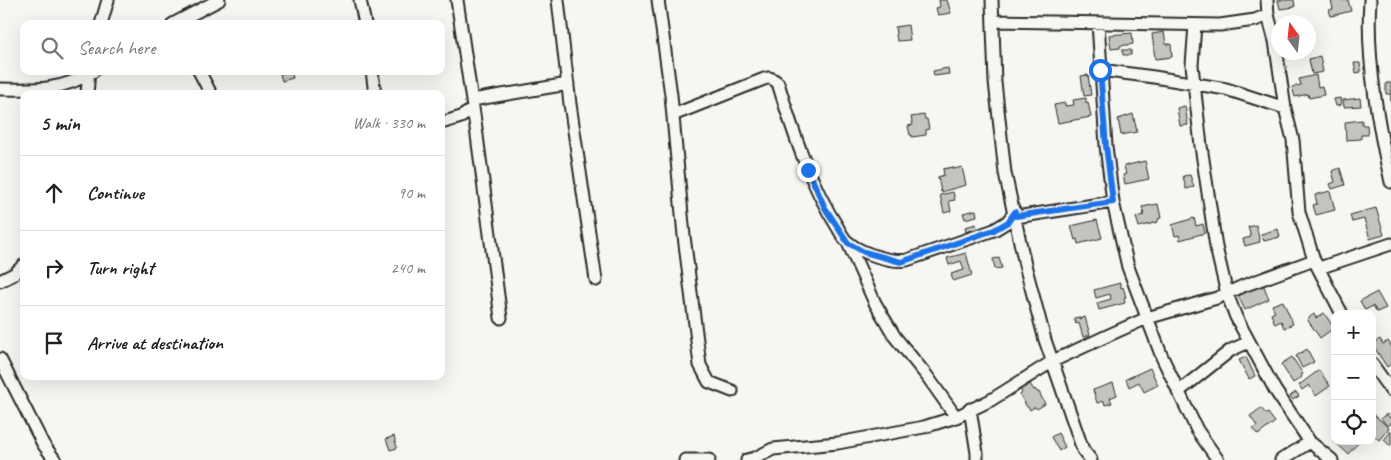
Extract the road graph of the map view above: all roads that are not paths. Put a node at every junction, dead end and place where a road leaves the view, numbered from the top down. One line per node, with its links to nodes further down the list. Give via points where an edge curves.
1 (108, 0): 11 (street)
2 (219, 0): 12 (street)
3 (360, 0): 13 (street)
4 (457, 0): 28 (street)
5 (558, 0): 23 (street)
6 (658, 0): 30 (street)
7 (992, 0): 14 (street)
8 (1267, 0): 10 (street)
9 (1370, 0): 32 (street, via 1368,25 1375,92)
10 (1268, 15): 16 (street, via 1243,22); 29 (street)
11 (103, 20)
12 (181, 20)
13 (364, 20)
14 (993, 21): 15 (street); 34 (street, via 1005,174)
15 (1098, 23): 16 (street); 17 (street)
16 (1195, 25): 22 (street, via 1192,65)
17 (1100, 70): 22 (street); 33 (street)
18 (86, 75): 24 (street, via 56,88)
19 (90, 75): 25 (street)
20 (201, 75): 26 (street)
21 (373, 75): 27 (street)
22 (1195, 83): 29 (street); 41 (street, via 1216,247)
23 (568, 84): 28 (street); 39 (street)
24 (0, 90)
25 (88, 90)
26 (209, 90)
27 (374, 90)
28 (472, 105): 31 (street, via 461,117); 43 (street)
29 (1286, 108): 37 (street, via 1293,140 1300,212)
30 (673, 115): 35 (street, via 756,81 771,77 778,82 808,170 825,208); 49 (street, via 700,365 709,382)
31 (445, 122)
32 (1391, 182)
33 (1113, 202): 34 (street); 44 (street, via 1128,267)
34 (1015, 214): 35 (street, via 994,230 907,260 893,260 864,252); 47 (street)
35 (848, 243): 53 (street, via 875,304 895,338)
36 (1391, 244): 37 (street)
37 (1316, 264): 41 (street); 42 (street)
38 (20, 269): 40 (street)
39 (596, 280)
40 (0, 281)
41 (1227, 294): 44 (street); 45 (street)
42 (1340, 310)
43 (500, 318)
44 (1147, 318): 47 (street); 50 (street)
45 (1249, 342): 50 (street, via 1231,350); 54 (street, via 1275,390)
46 (0, 359): 56 (street, via 43,444)
47 (1053, 361): 52 (street, via 991,400); 60 (street, via 1083,450)
48 (1376, 370): 51 (street)
49 (732, 391)
50 (1178, 392): 61 (street, via 1197,430)
51 (1391, 392)
52 (970, 409): 53 (street); 59 (street)
53 (956, 417): 55 (street, via 924,427 847,442 773,449)
54 (1310, 442): 62 (street); 63 (street)
55 (752, 459)
56 (55, 460)
57 (685, 460): 58 (street)
58 (709, 460)
59 (977, 460)
60 (1091, 460)
61 (1218, 460)
62 (1281, 460)
63 (1332, 460)

